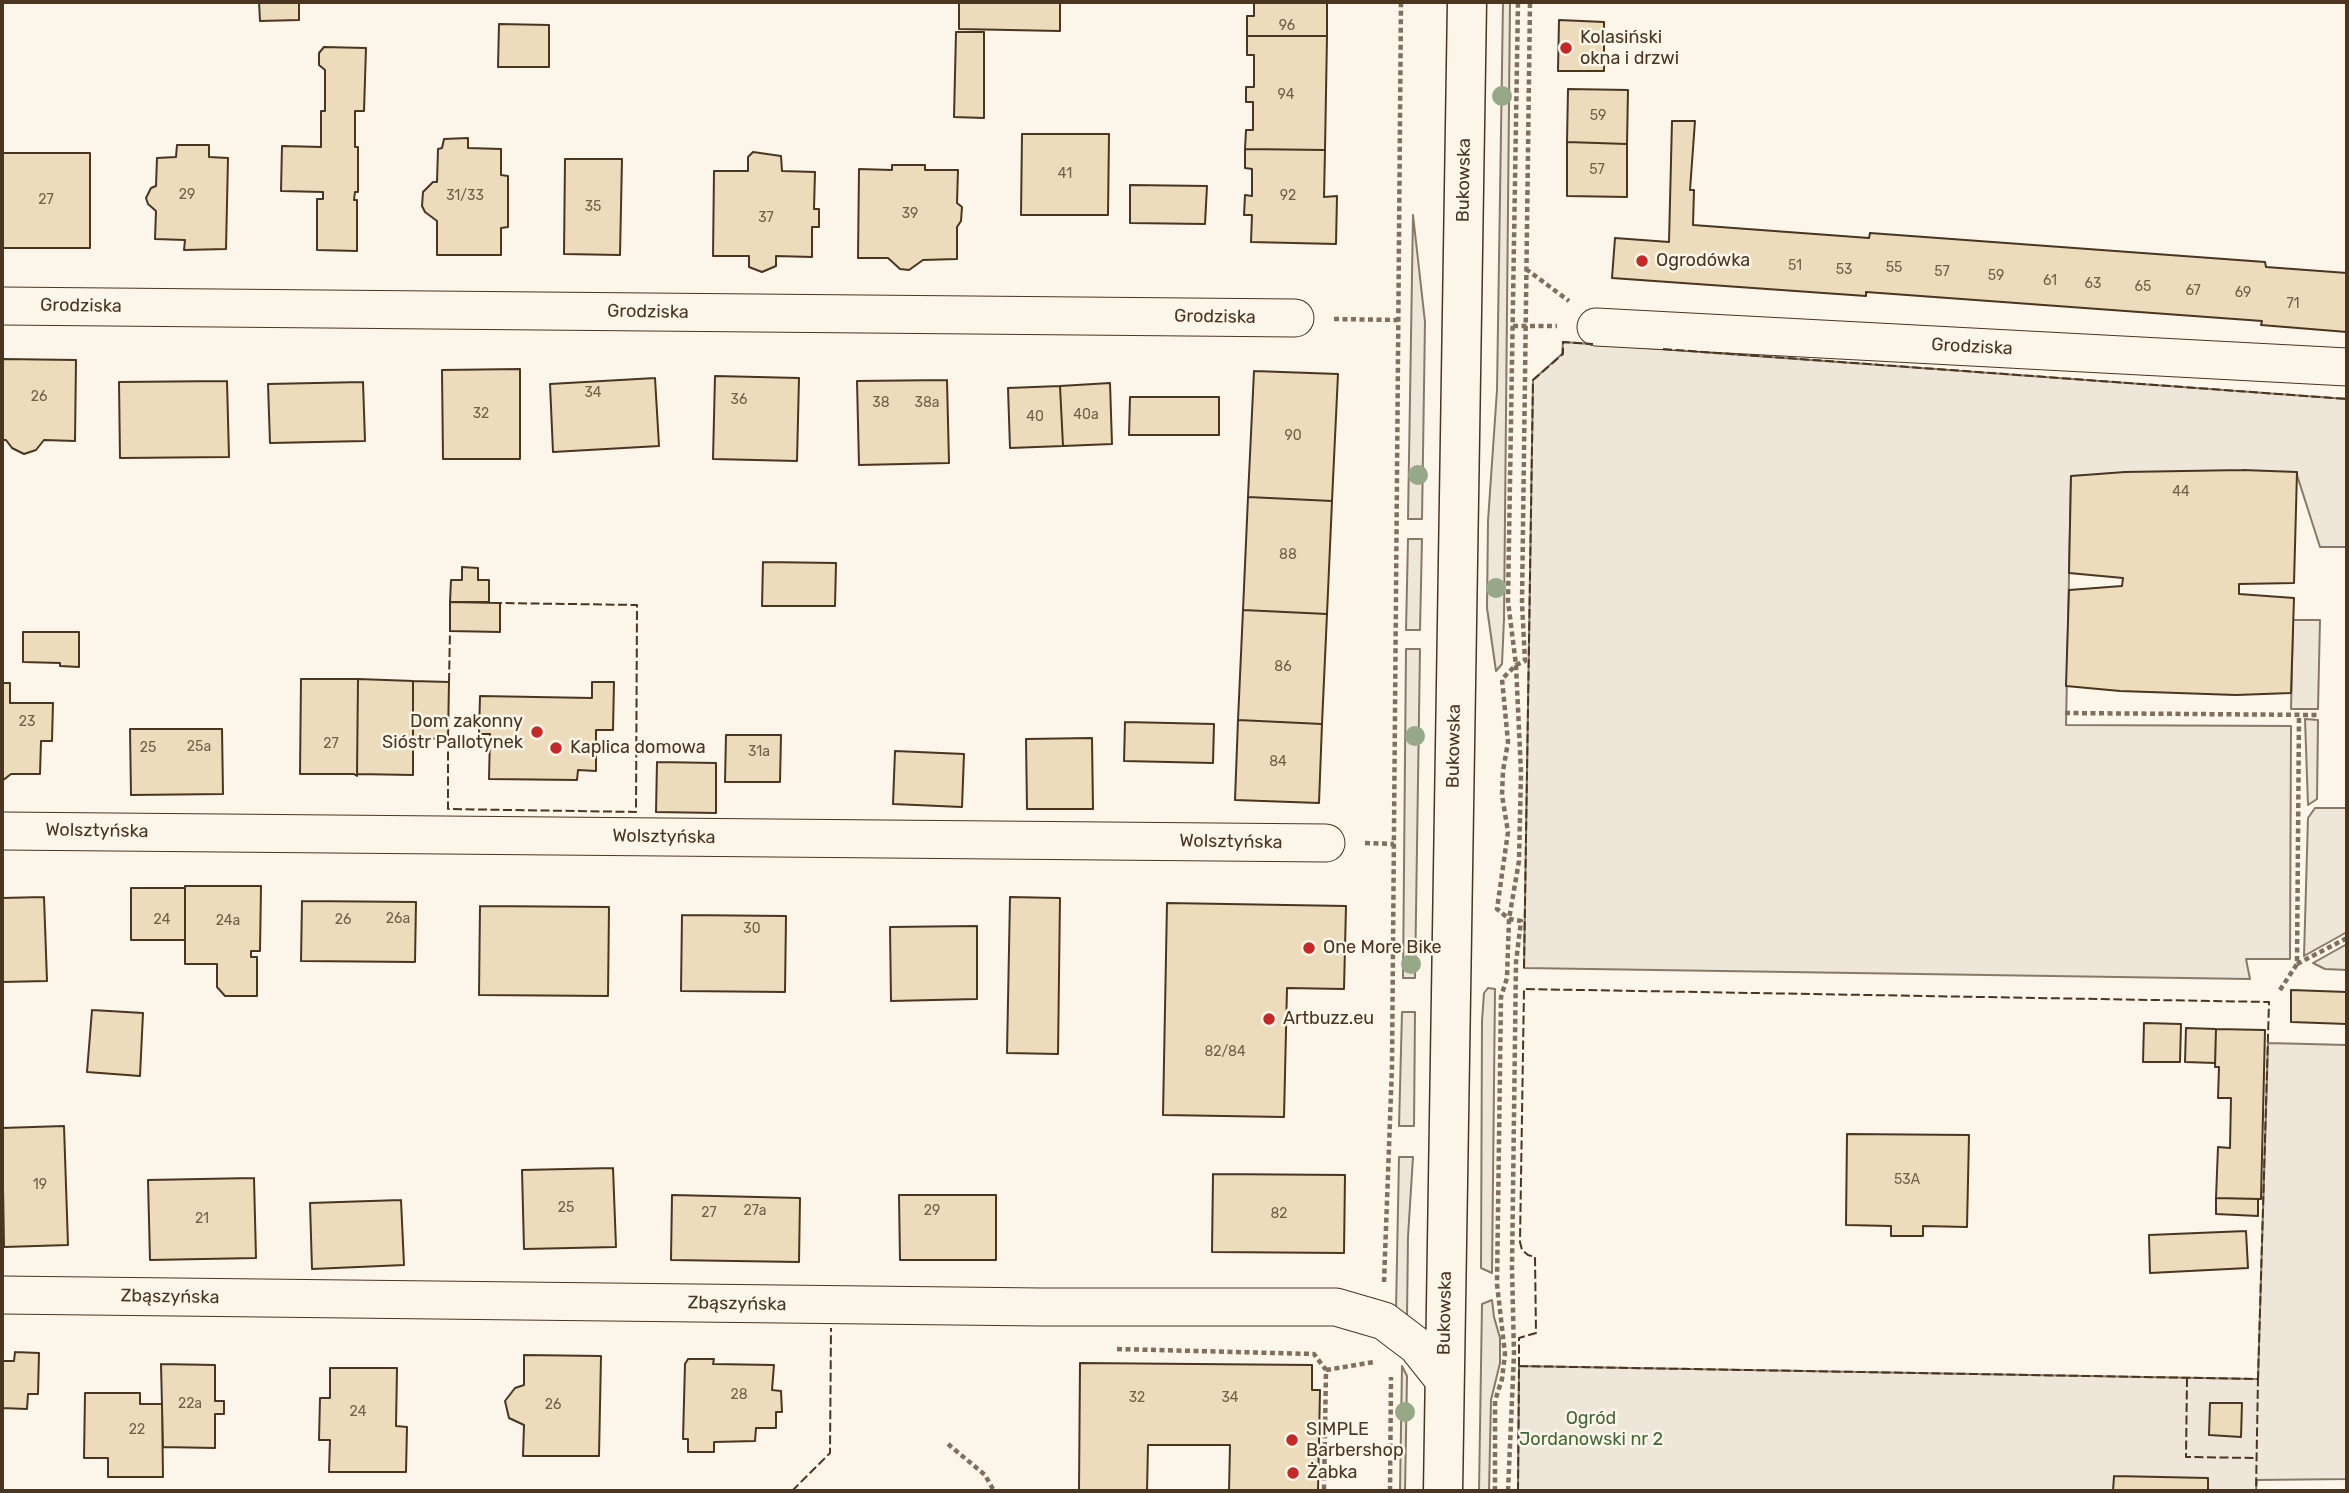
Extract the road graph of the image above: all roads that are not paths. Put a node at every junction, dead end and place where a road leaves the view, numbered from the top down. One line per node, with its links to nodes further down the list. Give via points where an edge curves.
1 (1467, 2): 9 (main road, Bukowska)
2 (2, 306): 3 (street, Grodziska)
3 (1295, 318)
4 (1597, 327): 5 (street, Grodziska)
5 (2347, 367)
6 (2, 831): 7 (street, Wolsztyńska)
7 (1326, 843)
8 (2, 1295): 9 (street, Zbąszyńska, via 1316,1306 1352,1310 1384,1321 1417,1346)
9 (1444, 1380): 10 (main road, Bukowska)
10 (1443, 1491)

